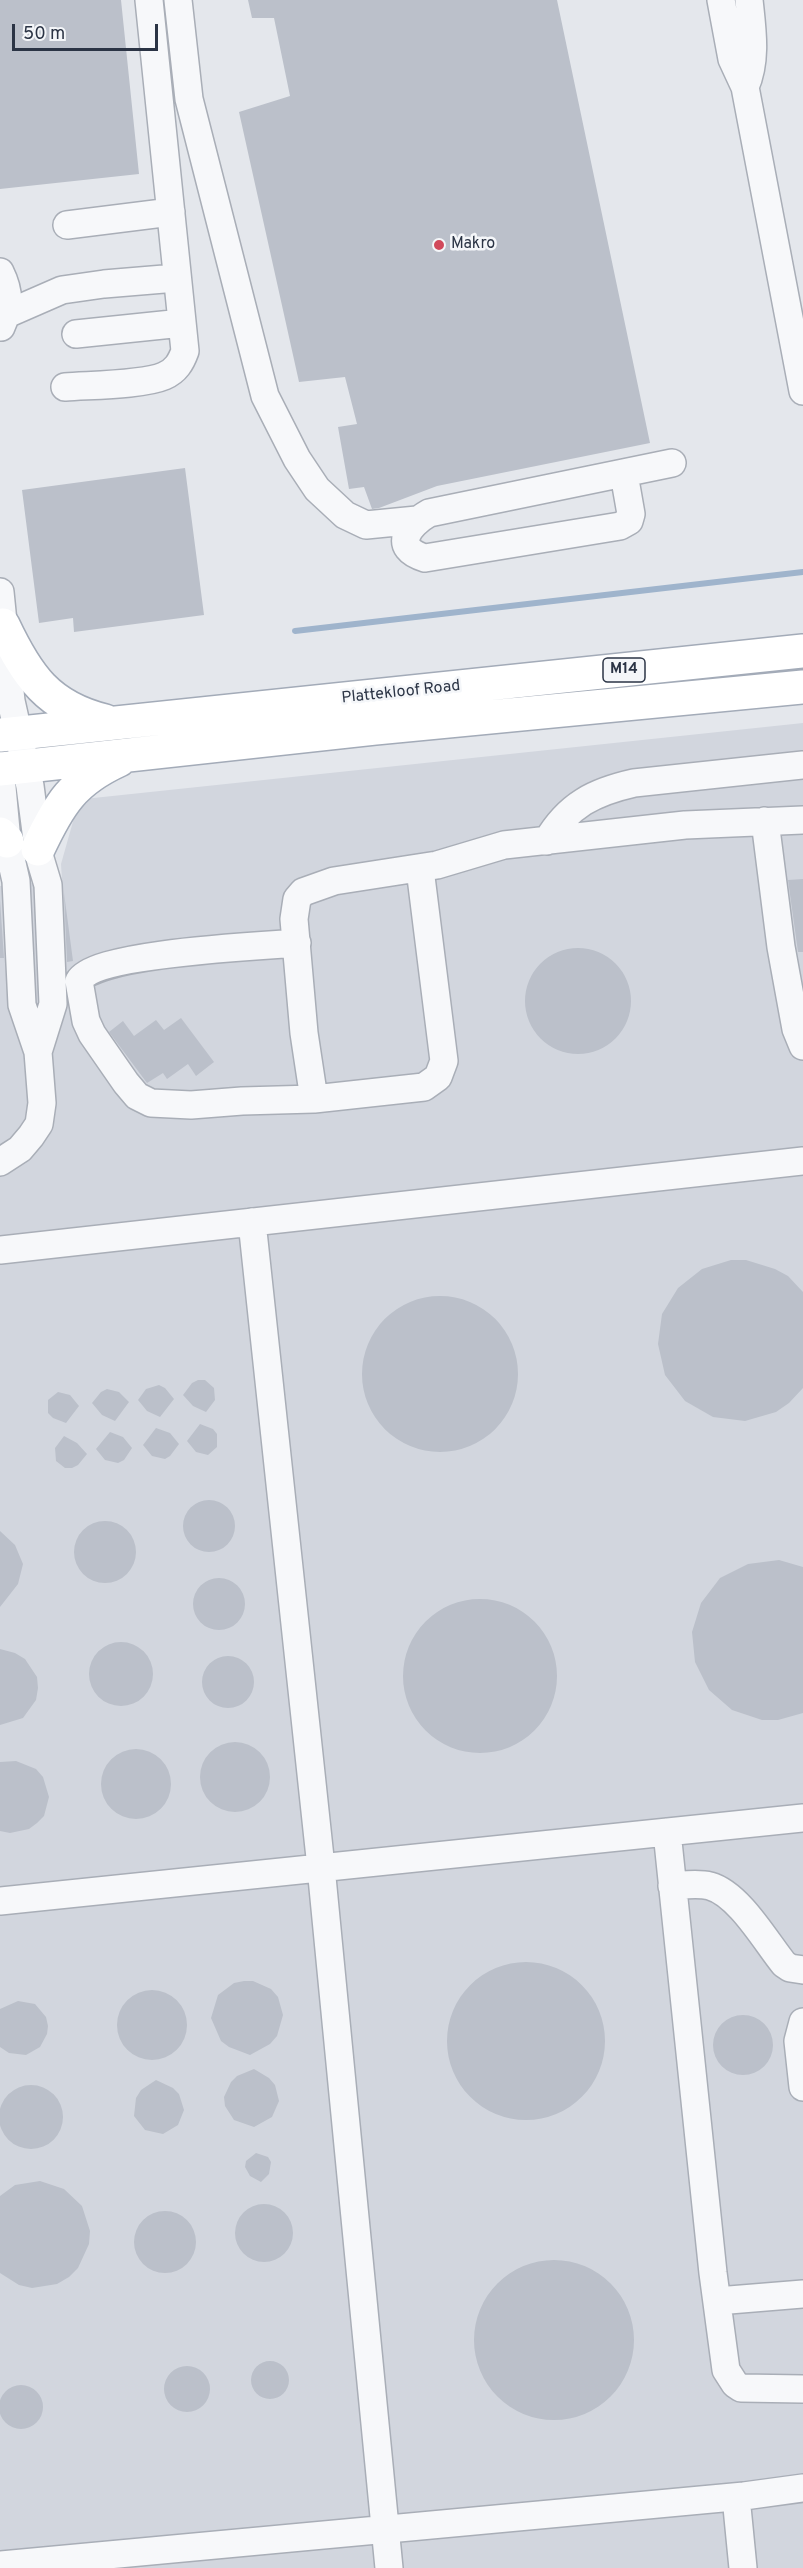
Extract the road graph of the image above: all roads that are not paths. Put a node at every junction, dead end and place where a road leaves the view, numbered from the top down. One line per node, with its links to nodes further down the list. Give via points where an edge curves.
1 (149, 0): 6 (street)
2 (178, 0): 18 (street, via 189,99 265,396 317,489 345,515 366,525)
3 (721, 0): 5 (street)
4 (749, 0): 5 (street)
5 (742, 56): 15 (street, via 751,74 745,87)
6 (171, 212): 7 (street); 9 (street)
7 (67, 225)
8 (2, 278): 10 (street); 11 (street, via 8,294)
9 (176, 278): 10 (street); 12 (street)
10 (62, 290): 11 (street)
11 (4, 321)
12 (182, 323): 13 (street); 14 (street, via 182,361 166,375)
13 (76, 334)
14 (64, 387)
15 (803, 391)
16 (672, 463): 17 (street)
17 (624, 474): 18 (street, via 429,513); 18 (street, via 631,514 620,526 425,558 413,552 406,541 406,533)
18 (417, 520)
19 (0, 592): 20 (street)
20 (3, 625): 23 (main road, via 30,673 51,697 77,712); 24 (street, via 11,700)
21 (803, 651): 23 (main road, Plattekloof Road / M14)
22 (803, 687): 25 (main road, Plattekloof Road / M14)
23 (113, 723): 24 (main road, Plattekloof Road / M14)
24 (9, 734): 27 (street)
25 (134, 754): 27 (main road, Plattekloof Road / M14); 32 (main road, via 97,772 66,796)
26 (803, 765): 31 (street, via 612,788 564,815)
27 (7, 767): 30 (street); 32 (street)
28 (803, 820): 29 (street)
29 (765, 821): 31 (street, via 685,825); 38 (street, via 781,947 796,1029)
30 (3, 838): 37 (street, via 16,881)
31 (547, 841): 33 (street, via 504,845)
32 (38, 849): 36 (street, via 48,885)
33 (420, 869): 34 (street, via 334,881 303,892 294,909); 40 (street, via 443,1043 442,1070 434,1082 424,1087)
34 (297, 943): 35 (street, via 168,954 114,963 81,976); 40 (street)
35 (81, 1000): 36 (street); 40 (street, via 92,1034 137,1096 151,1103 191,1106)
36 (53, 1004): 37 (street); 39 (street)
37 (22, 1005): 39 (street)
38 (803, 1046)
39 (38, 1052): 42 (street, via 42,1103 39,1124 20,1149)
40 (314, 1099)
41 (803, 1161): 43 (street)
42 (0, 1162)
43 (252, 1222): 44 (street); 47 (street)
44 (0, 1250)
45 (803, 1818): 46 (street)
46 (667, 1832): 47 (street); 48 (street)
47 (321, 1867): 49 (street); 58 (street)
48 (672, 1886): 50 (street, via 700,1884 721,1890 737,1904 784,1964); 54 (street)
49 (0, 1901)
50 (803, 1970)
51 (803, 2022): 52 (street, via 798,2041)
52 (803, 2087)
53 (803, 2294): 54 (street)
54 (717, 2301): 55 (street, via 726,2370 735,2384 748,2390)
55 (803, 2389)
56 (803, 2488): 57 (street)
57 (736, 2497): 58 (street); 61 (street)
58 (385, 2530): 59 (street); 60 (street)
59 (0, 2565)
60 (389, 2568)
61 (743, 2568)

